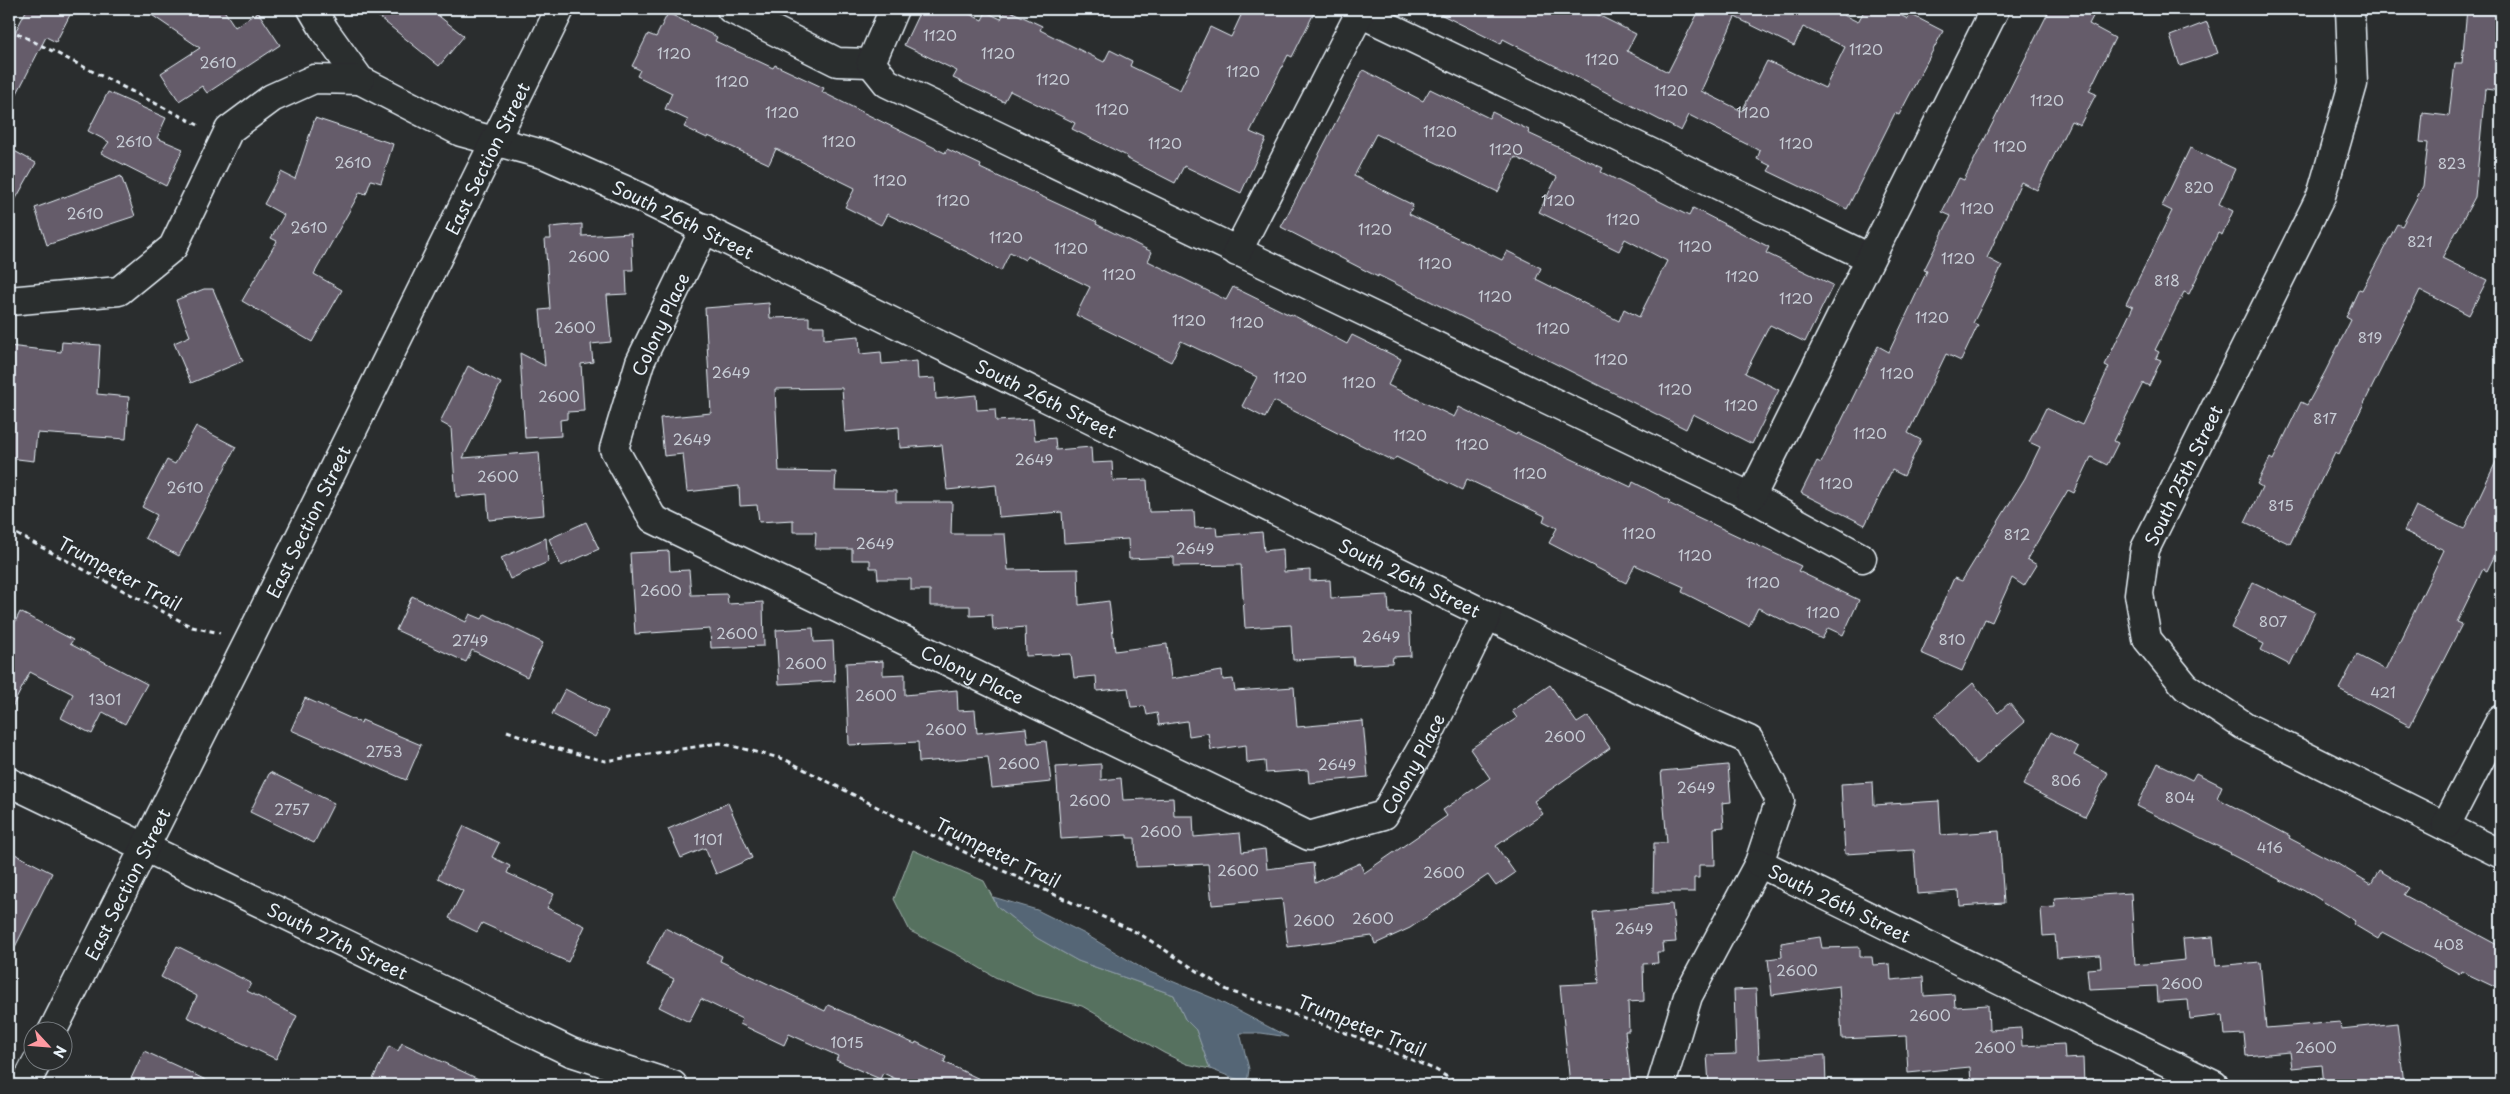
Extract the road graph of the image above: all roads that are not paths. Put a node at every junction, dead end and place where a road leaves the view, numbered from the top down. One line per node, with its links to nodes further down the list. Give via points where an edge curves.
1 (312, 9): 9 (street)
2 (560, 9): 10 (street, East Section Street)
3 (731, 9): 8 (street, via 837,62)
4 (894, 9): 8 (street)
5 (1995, 9): 13 (street)
6 (2350, 9): 20 (street, South 25th Street, via 2353,84 2321,196 2146,549 2139,594 2147,639 2186,687 2246,727)
7 (1361, 11): 12 (street); 13 (street)
8 (871, 63): 12 (street, via 887,83)
9 (360, 80): 10 (street, South 26th Street, via 454,129); 14 (street, via 314,79 272,98 229,130 172,247 119,291)
10 (494, 140): 11 (street, South 26th Street, via 546,155); 21 (street, East Section Street, via 252,634)
11 (705, 228): 17 (street, South 26th Street); 17 (street, Colony Place, via 640,362 614,449 653,519 1309,836 1384,815 1425,742)
12 (1237, 252): 15 (street)
13 (1870, 258): 15 (street)
14 (9, 301)
15 (1751, 497): 16 (street)
16 (1862, 558)
17 (1487, 616): 23 (street, South 26th Street, via 1749,740 1780,800)
18 (2501, 719): 20 (street)
19 (9, 782): 21 (street, South 27th Street)
20 (2446, 825): 22 (street, South 25th Street)
21 (143, 847): 24 (street, East Section Street); 27 (street, South 27th Street, via 571,1052)
22 (2501, 854)
23 (1759, 863): 28 (street, via 1688,996); 29 (street, South 26th Street)
24 (57, 1022)
25 (32, 1072): 26 (street)
26 (25, 1085)
27 (673, 1085)
28 (1661, 1085)
29 (2214, 1085)

